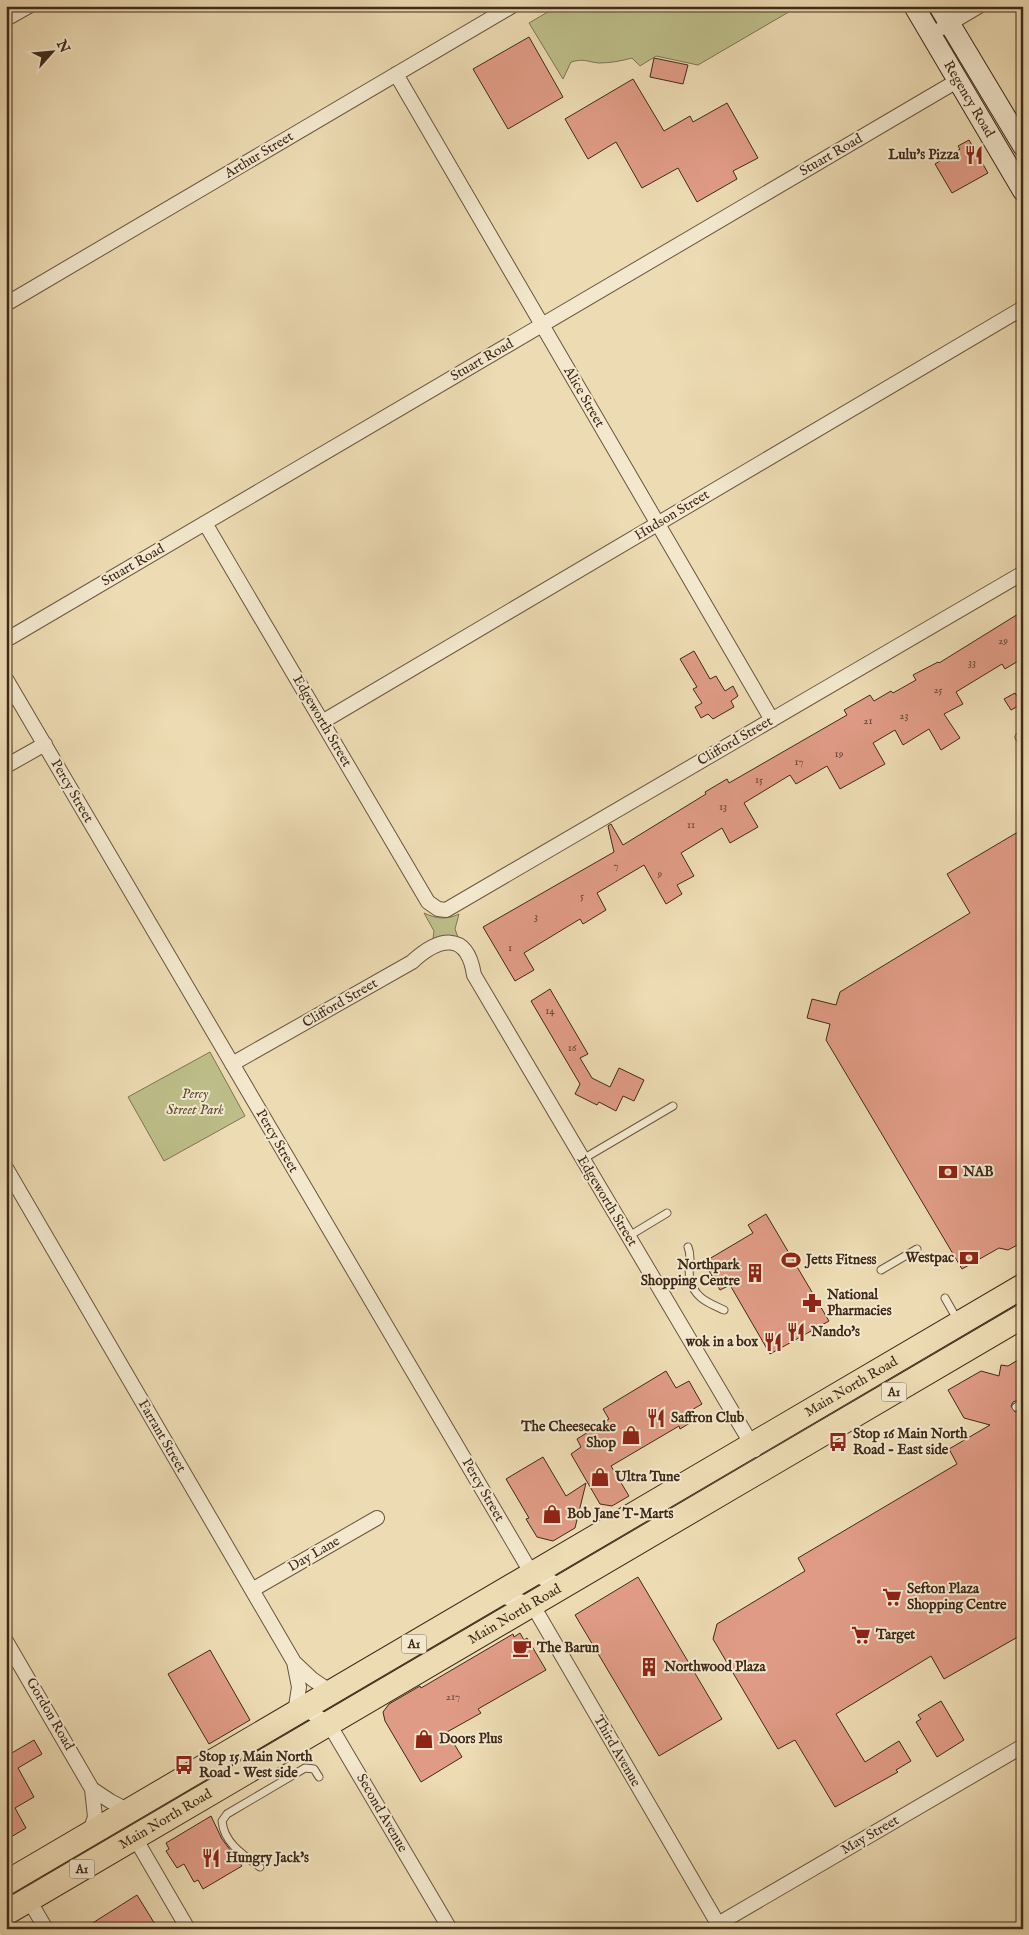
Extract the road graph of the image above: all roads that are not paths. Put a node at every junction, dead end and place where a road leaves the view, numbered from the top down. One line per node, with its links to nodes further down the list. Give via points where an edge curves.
1 (28, 6): 6 (street)
2 (512, 6): 9 (street, Arthur Street)
3 (914, 6): 8 (main road, Regency Road)
4 (940, 6): 7 (main road, Regency Road)
5 (979, 6): 7 (street)
6 (6, 19)
7 (950, 24): 8 (street); 11 (main road, Regency Road)
8 (931, 34): 10 (main road, Regency Road)
9 (396, 74): 13 (street, Arthur Street); 15 (street, Alice Street)
10 (957, 80): 12 (main road, Regency Road); 15 (street, Stuart Road)
11 (1023, 146)
12 (1023, 191)
13 (6, 304)
14 (1023, 308): 17 (street, Hudson Street)
15 (542, 325): 16 (street, Stuart Road); 17 (street, Alice Street)
16 (205, 523): 19 (street, Stuart Road); 22 (street, Edgeworth Street)
17 (658, 524): 21 (street, Alice Street); 22 (street, Hudson Street)
18 (1023, 573): 21 (street, Clifford Street)
19 (6, 640)
20 (6, 679): 23 (street, Percy Street)
21 (772, 720): 25 (street, Clifford Street)
22 (322, 722): 25 (street, Edgeworth Street, via 428,902)
23 (45, 744): 24 (street); 27 (street, Percy Street)
24 (6, 766)
25 (446, 910)
26 (446, 941): 27 (street, Clifford Street, via 434,945 412,962); 29 (street, Edgeworth Street, via 462,947 473,966 474,975)
27 (232, 1064): 44 (street, Percy Street)
28 (673, 1106): 29 (lane)
29 (583, 1159): 32 (street, Edgeworth Street)
30 (6, 1168): 46 (street, Farrant Street)
31 (667, 1213): 32 (lane)
32 (629, 1236): 41 (street, Edgeworth Street)
33 (688, 1247): 38 (lane, via 692,1256 690,1279 702,1300)
34 (917, 1249): 35 (lane)
35 (881, 1270)
36 (1023, 1286): 40 (highway, Main North Road / A1)
37 (945, 1298): 40 (lane)
38 (724, 1310)
39 (1023, 1316): 42 (highway, Main North Road / A1)
40 (960, 1323): 41 (highway, Main North Road / A1)
41 (752, 1445): 42 (street, Edgeworth Street); 44 (highway, Main North Road / A1)
42 (765, 1467): 45 (highway, Main North Road / A1)
43 (377, 1518): 46 (street, Day Lane)
44 (532, 1574): 45 (street); 47 (highway, Main North Road / A1)
45 (563, 1586): 48 (highway, Main North Road / A1)
46 (252, 1590): 50 (street, Farrant Street)
47 (496, 1595): 48 (street); 51 (highway, Main North Road / A1)
48 (532, 1604): 53 (highway, Main North Road / A1); 65 (street, Third Avenue)
49 (6, 1641): 56 (street, Gordon Road)
50 (294, 1662): 51 (street, Farrant Street); 52 (street)
51 (331, 1692): 52 (highway, Main North Road / A1)
52 (300, 1711): 53 (street, Second Avenue); 57 (highway, Main North Road / A1)
53 (330, 1724): 60 (highway, Main North Road / A1); 68 (street, Second Avenue)
54 (1023, 1746): 65 (street, May Street)
55 (319, 1777): 61 (lane, via 314,1769 305,1768 222,1820 222,1829 231,1843)
56 (92, 1789): 58 (street, Gordon Road); 59 (street, Gordon Road, via 95,1817)
57 (160, 1792): 58 (highway, Main North Road / A1); 60 (highway, via 140,1819)
58 (130, 1811): 59 (highway, Main North Road / A1)
59 (88, 1835): 62 (highway, Main North Road / A1)
60 (134, 1838): 63 (highway, Main North Road / A1); 67 (street)
61 (260, 1867)
62 (6, 1883)
63 (29, 1900): 64 (highway, Main North Road / A1); 66 (street)
64 (6, 1913)
65 (720, 1926)
66 (46, 1929)
67 (188, 1929)
68 (450, 1929)

